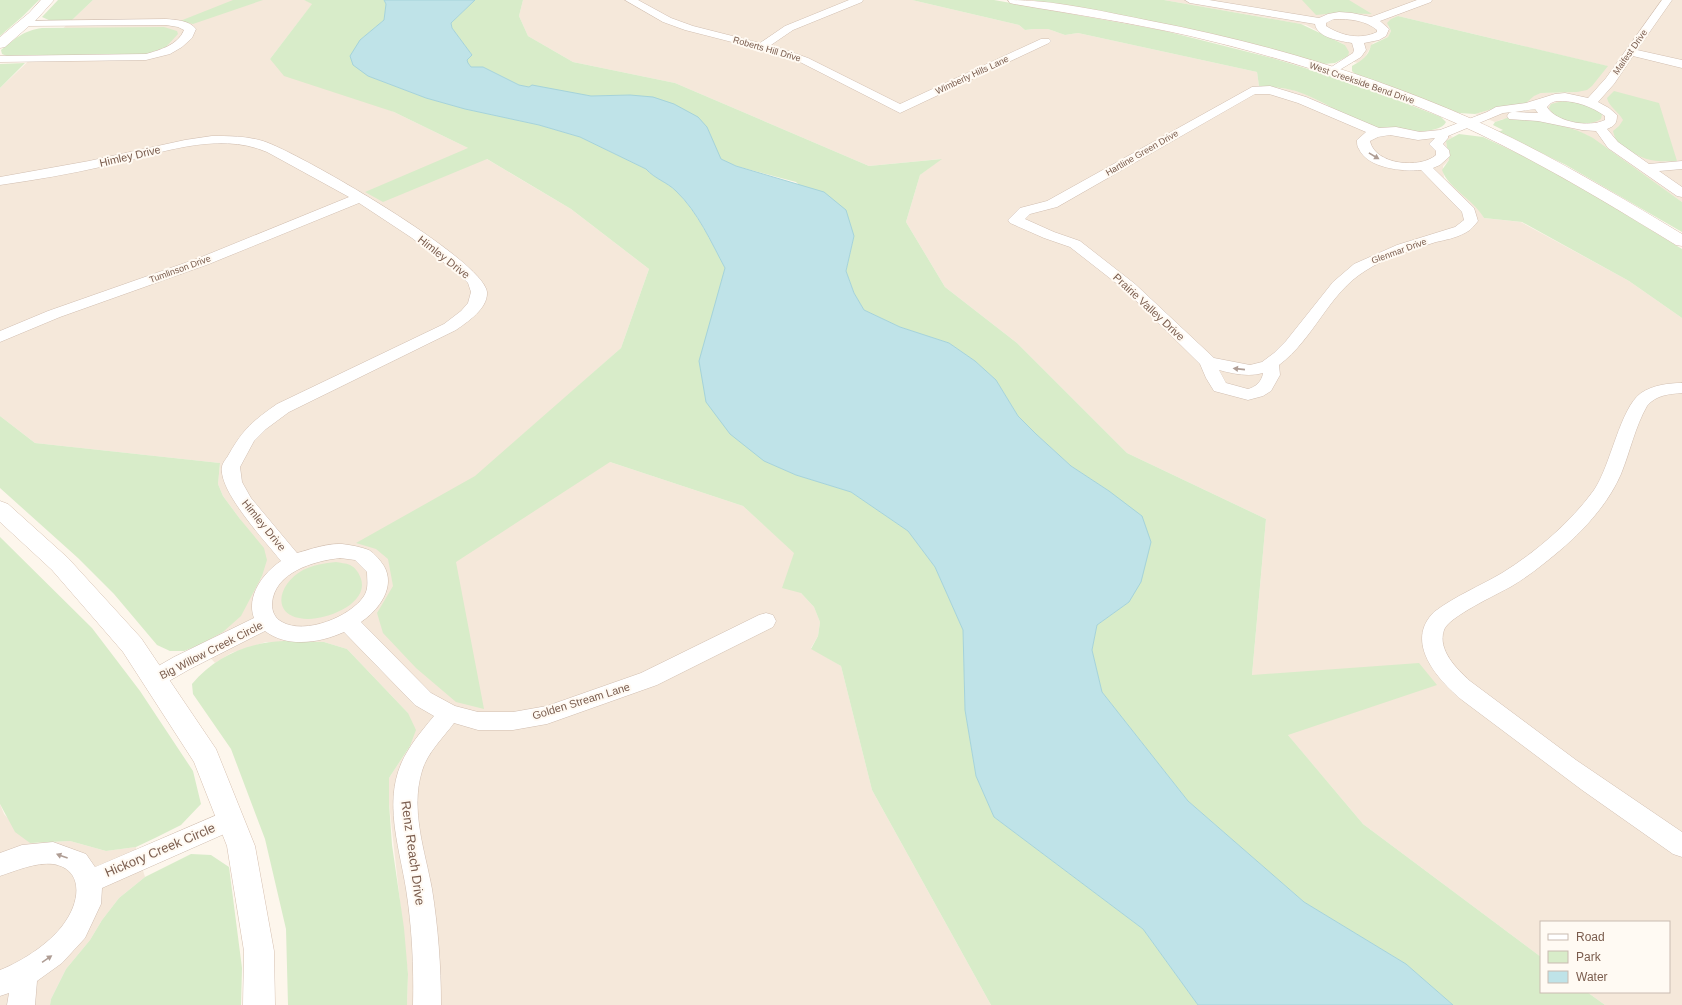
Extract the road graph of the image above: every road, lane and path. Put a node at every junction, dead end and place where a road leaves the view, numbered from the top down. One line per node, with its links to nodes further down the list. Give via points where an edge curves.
1 (48, 0): 10 (street)
2 (630, 0): 14 (street, Roberts Hill Drive, via 667,20 689,28)
3 (858, 0): 14 (street, via 789,28)
4 (1014, 0): 18 (street, West Creekside Bend Drive, via 1189,32)
5 (1190, 0): 9 (street)
6 (1427, 0): 8 (street)
7 (1667, 0): 15 (street, Maifest Drive)
8 (1371, 21): 9 (street, via 1332,16); 12 (street, via 1383,29 1382,34 1376,38)
9 (1320, 22): 12 (street, via 1321,28 1328,33)
10 (25, 23): 13 (street); 16 (street, via 166,22 178,23 190,29 189,34 178,44 160,54 146,57)
11 (1045, 40): 21 (street, Wimberly Hills Lane)
12 (1357, 40): 18 (street, via 1360,50 1357,55)
13 (0, 44)
14 (762, 46): 21 (street, Roberts Hill Drive, via 825,69)
15 (1630, 52): 17 (street); 20 (street, Maifest Drive)
16 (0, 59)
17 (1682, 64)
18 (1331, 71): 24 (street, West Creekside Bend Drive)
19 (1543, 102): 20 (street, via 1559,97); 22 (street, via 1528,107 1500,110); 23 (street, via 1540,108)
20 (1591, 102): 25 (street, via 1604,108 1611,115 1611,122)
21 (900, 109)
22 (1491, 115): 23 (street, via 1520,115); 24 (street)
23 (1554, 120): 25 (street, via 1576,126)
24 (1468, 124): 27 (street); 35 (street, West Creekside Bend Drive, via 1566,172)
25 (1599, 126): 30 (street, via 1613,145)
26 (1377, 132): 27 (street, via 1397,131 1420,136); 29 (street, one-way to 29, via 1368,135 1362,145 1374,157 1398,166); 34 (street, Hartline Green Drive, via 1302,100 1270,90 1252,91 1052,204 1025,211)
27 (1441, 134): 29 (street, via 1442,138 1436,144 1442,150 1440,160)
28 (1682, 165): 30 (street)
29 (1424, 166): 38 (street, Glenmar Drive, via 1469,211 1471,221 1460,230 1372,260 1347,276 1286,350)
30 (1646, 168): 32 (street)
31 (0, 181): 33 (street, Himley Drive, via 70,169 182,144 225,140 259,145)
32 (1682, 193)
33 (360, 197): 36 (street, Tumlinson Drive, via 204,261 54,314); 41 (street, Himley Drive, via 435,248 470,276 478,286 478,299 470,313 450,327 283,408 247,438 232,467 233,482 244,502)
34 (1015, 220): 37 (street, Prairie Valley Drive, via 1075,244 1130,287)
35 (1682, 241)
36 (0, 337)
37 (1208, 362): 38 (street, Glenmar Drive, one-way to 37, via 1256,370); 38 (street, Prairie Valley Drive, via 1220,387 1248,395 1265,387 1272,375)
38 (1270, 365)
39 (1682, 388): 48 (street, via 1664,389 1644,399 1637,408 1614,468 1598,497 1580,519 1551,547 1512,576 1446,614 1435,624 1432,636 1434,649 1443,667 1460,684 1636,816)
40 (0, 509): 45 (street, via 60,564 132,645)
41 (294, 563): 42 (street, Big Willow Creek Circle, via 275,577 263,594 261,611); 43 (street, Big Willow Creek Circle, via 317,554 340,551 361,555 374,565 379,580 374,598 359,614)
42 (267, 620): 43 (street, Big Willow Creek Circle, via 270,625 288,633 312,634 337,627); 45 (street, Big Willow Creek Circle)
43 (347, 621): 46 (street, Golden Stream Lane, via 423,699)
44 (766, 621): 46 (street, Golden Stream Lane, via 649,679 547,715 513,721 478,721)
45 (154, 679): 47 (street, via 206,757)
46 (449, 713): 54 (street, Renz Reach Drive, via 420,752 410,769 406,786 405,806 422,912 428,979)
47 (231, 820): 50 (street, Hickory Creek Circle); 53 (street, via 240,846 260,951)
48 (1682, 846)
49 (0, 865): 50 (street, one-way to 49, via 77,862 53,853 22,856)
50 (90, 881): 51 (street, one-way to 50, via 54,954 76,930 88,904)
51 (12, 978): 52 (street)
52 (21, 1005)
53 (259, 1005)
54 (427, 1005)

